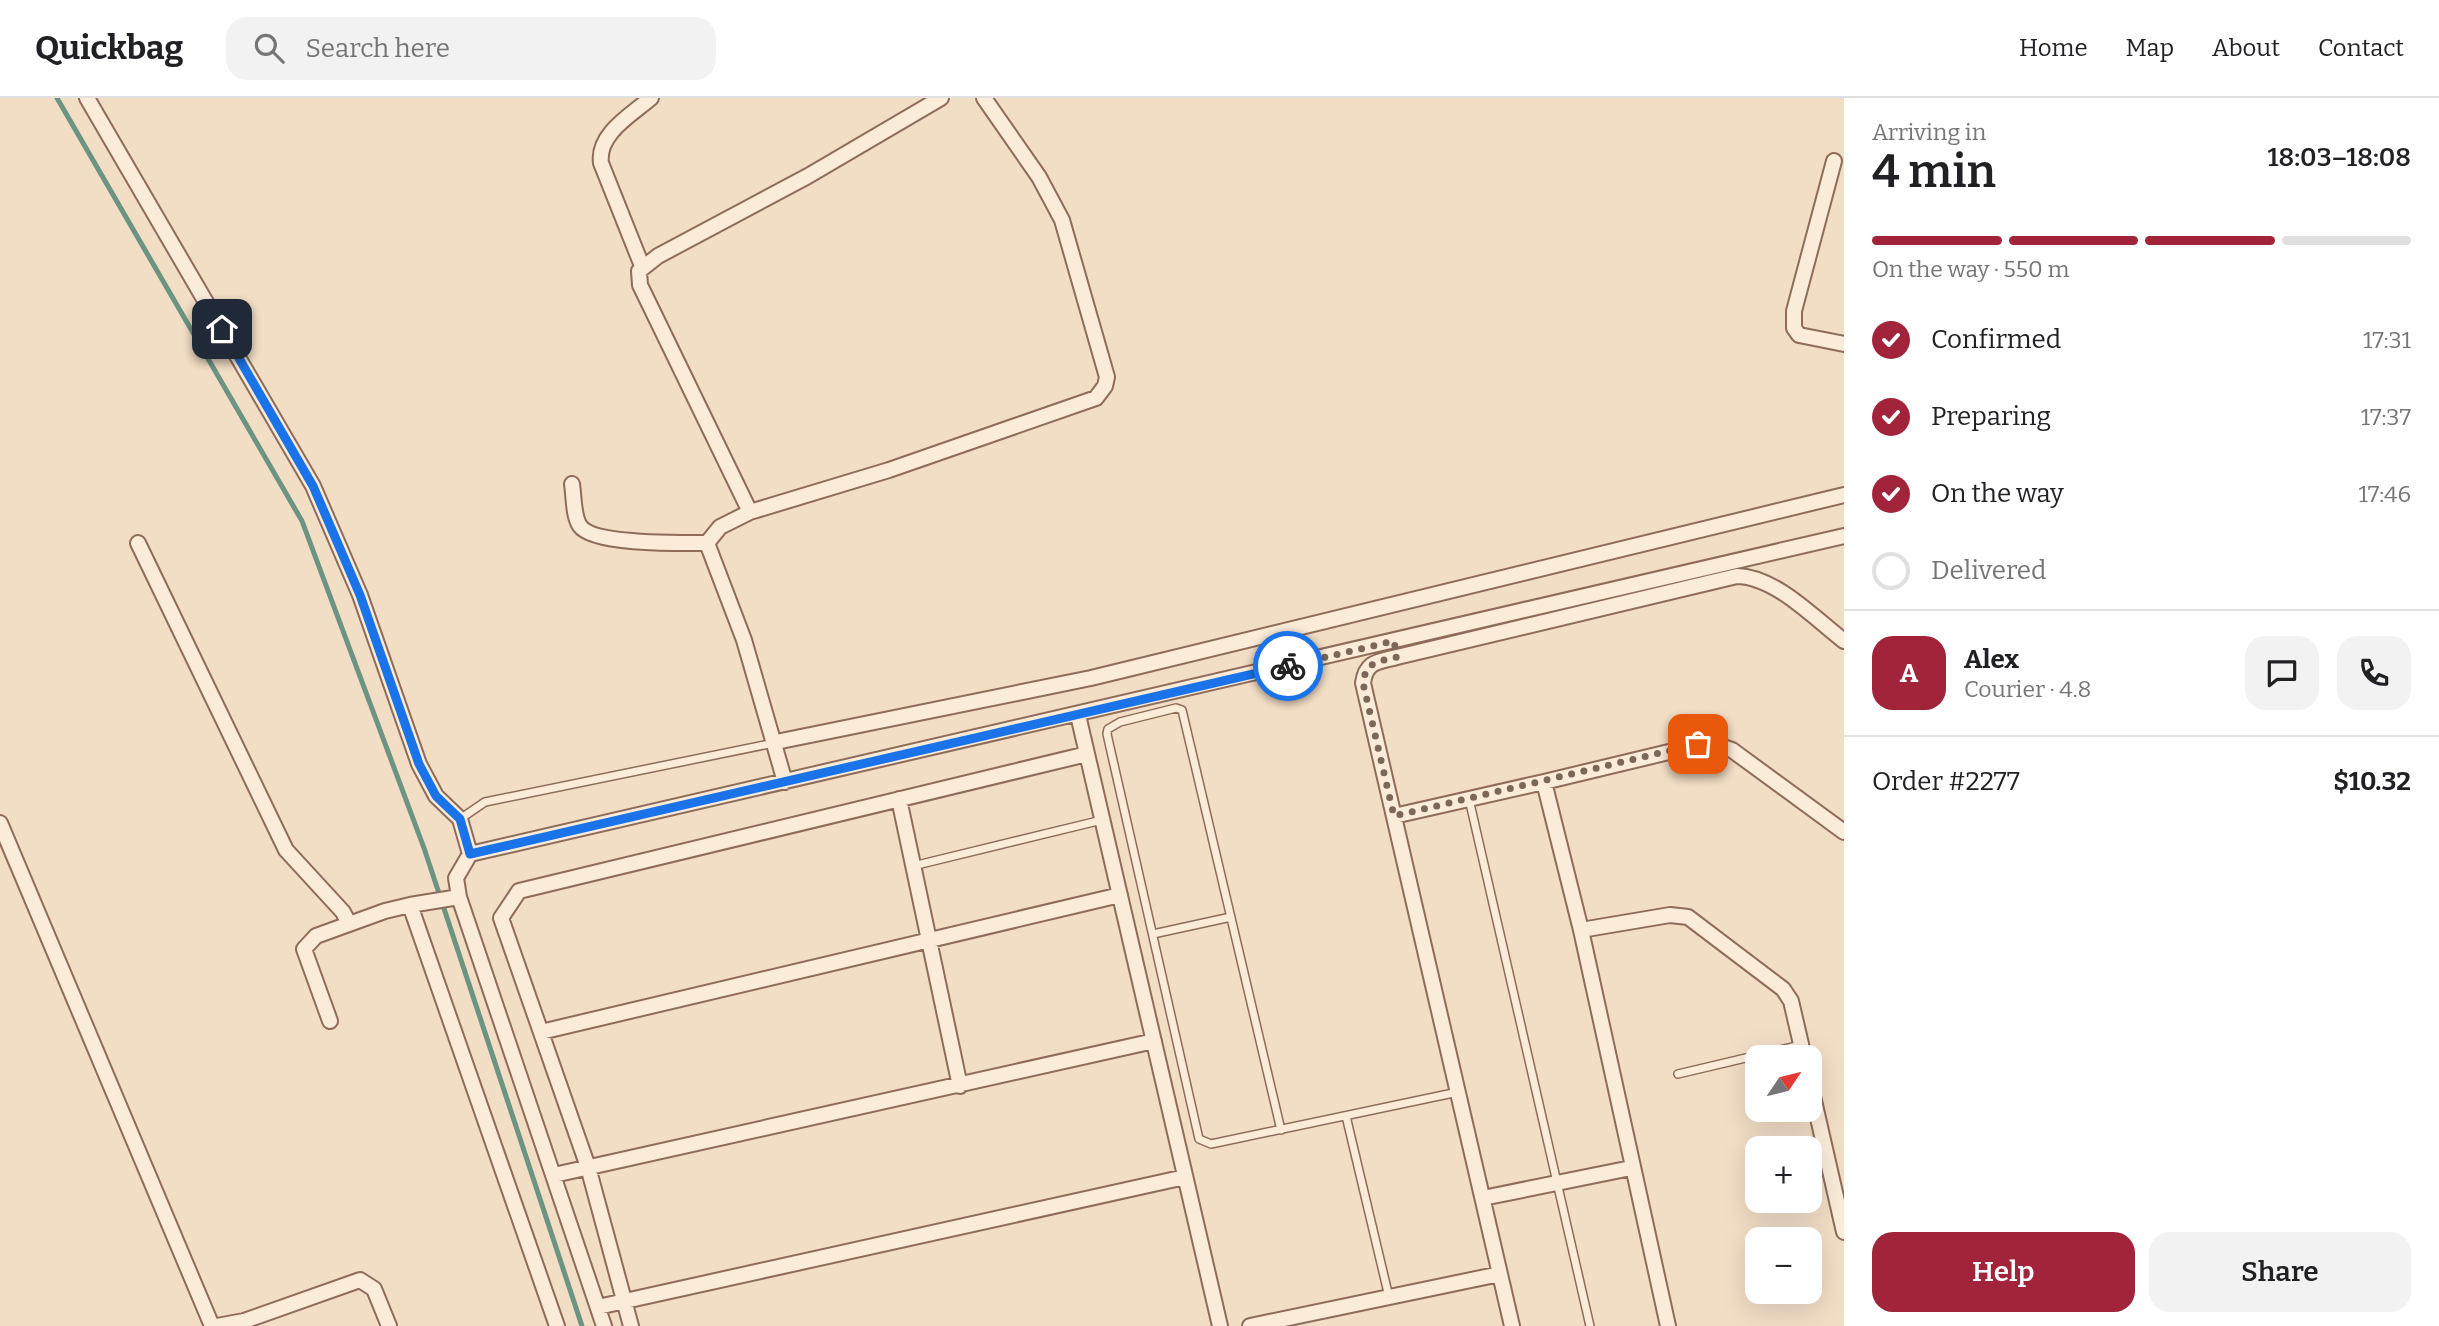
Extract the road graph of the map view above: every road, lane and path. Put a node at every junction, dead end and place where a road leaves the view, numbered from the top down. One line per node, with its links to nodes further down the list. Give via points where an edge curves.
1 (87, 98): 25 (street, via 313,486 360,595 419,764 436,796)
2 (651, 98): 6 (street, via 610,134 600,153)
3 (942, 98): 6 (street)
4 (984, 98): 10 (street, via 1039,177 1062,220 1107,377 1105,386 1096,398 1038,419)
5 (1834, 161): 7 (street, via 1793,324 1799,335)
6 (642, 266): 10 (street, via 640,285)
7 (1844, 344)
8 (572, 484): 13 (street, via 578,523 586,531 620,539)
9 (1844, 495): 18 (street, via 1091,678)
10 (750, 512): 13 (street, via 720,527)
11 (1844, 536): 14 (street)
12 (138, 542): 35 (street, via 286,850)
13 (707, 543): 18 (street)
14 (1394, 641): 16 (street); 17 (street)
15 (1844, 641): 16 (street, via 1773,587 1750,576 1737,576)
16 (1397, 657): 24 (street, via 1370,663 1364,669 1363,683)
17 (1078, 715): 19 (street); 20 (street)
18 (776, 742): 20 (street); 25 (lane, via 485,802)
19 (1087, 754): 22 (street); 26 (street)
20 (785, 782): 29 (street)
21 (1544, 782): 23 (street); 28 (street, via 1698,744 1715,744 1732,750); 36 (street)
22 (899, 799): 30 (street); 40 (street, via 519,891 501,918)
23 (1469, 799): 24 (street); 54 (lane)
24 (1394, 816): 46 (street)
25 (460, 819): 29 (street)
26 (1102, 820): 30 (lane); 31 (street)
27 (0, 823): 61 (street)
28 (1844, 832)
29 (470, 854): 32 (street, via 456,878)
30 (913, 866): 38 (street)
31 (1120, 895): 38 (street); 41 (street)
32 (453, 898): 33 (street); 52 (street)
33 (418, 904): 35 (street); 63 (street)
34 (1231, 917): 37 (lane); 37 (lane, via 1182,710 1176,708 1120,722 1107,734); 49 (lane)
35 (349, 924): 39 (street, via 316,936 304,949)
36 (1581, 930): 42 (street, via 1670,915 1688,917 1783,989 1791,1000); 51 (street)
37 (1153, 934): 49 (lane, via 1199,1139 1211,1144)
38 (929, 941): 40 (street); 45 (street)
39 (330, 1021)
40 (541, 1032): 50 (street)
41 (1154, 1041): 45 (street); 53 (street)
42 (1801, 1045)
43 (1745, 1062): 44 (lane)
44 (1678, 1074)
45 (960, 1086): 50 (street)
46 (1458, 1092): 47 (lane); 55 (street)
47 (1346, 1116): 49 (lane); 58 (lane)
48 (1819, 1122): 56 (street)
49 (1282, 1130)
50 (588, 1167): 52 (street); 59 (street)
51 (1631, 1168): 54 (street); 70 (street)
52 (554, 1175): 60 (street)
53 (1185, 1177): 59 (street); 66 (street)
54 (1556, 1181): 55 (street); 69 (lane)
55 (1483, 1198): 57 (street)
56 (1844, 1232)
57 (1500, 1274): 58 (street); 68 (street)
58 (1389, 1297): 67 (street)
59 (623, 1301): 60 (street); 65 (street)
60 (598, 1307): 64 (street)
61 (214, 1326): 62 (street, via 244,1321 360,1280 374,1289)
62 (389, 1326)
63 (557, 1326)
64 (604, 1326)
65 (631, 1326)
66 (1220, 1326)
67 (1250, 1326)
68 (1512, 1326)
69 (1590, 1326)
70 (1668, 1326)

